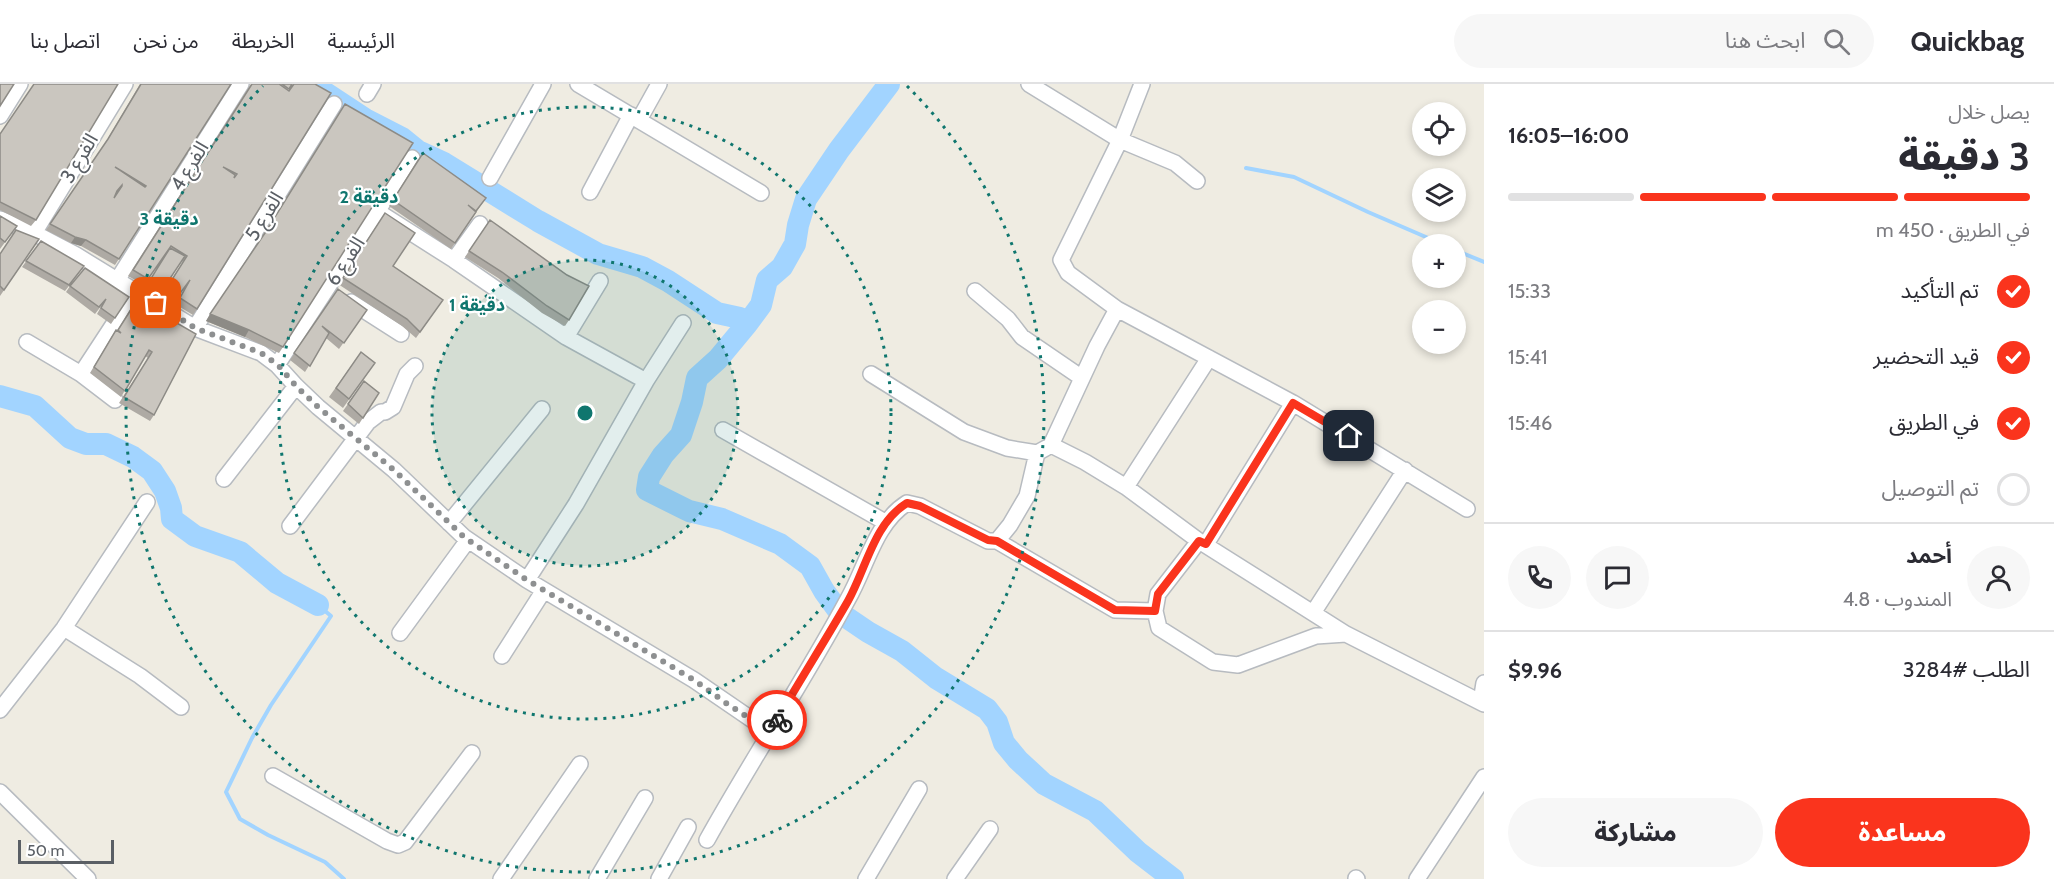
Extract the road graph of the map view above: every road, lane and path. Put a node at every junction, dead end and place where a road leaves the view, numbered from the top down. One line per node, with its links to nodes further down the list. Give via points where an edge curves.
1 (20, 84): 10 (street)
2 (125, 84): 21 (street, الفرع 3)
3 (241, 84): 23 (street, الفرع 4)
4 (543, 84): 14 (street)
5 (578, 84): 11 (street)
6 (659, 84): 11 (street)
7 (1142, 84): 12 (street)
8 (1033, 85): 12 (street)
9 (334, 104): 30 (street, الفرع 5)
10 (0, 116)
11 (635, 117): 16 (street); 17 (street)
12 (1120, 140): 15 (street, via 1175,163); 28 (street, via 1061,260 1068,273)
13 (412, 158): 18 (street, الفرع 6)
14 (490, 178)
15 (1197, 181)
16 (590, 192)
17 (761, 193)
18 (377, 211): 22 (street); 25 (street, الفرع 6)
19 (0, 219): 21 (street)
20 (480, 224): 22 (street)
21 (34, 233): 23 (street)
22 (454, 260): 32 (street)
23 (118, 279): 26 (street)
24 (600, 281): 32 (street)
25 (328, 287): 31 (street); 35 (street, الفرع 6)
26 (136, 290): 30 (street); 37 (street)
27 (975, 291): 39 (street, via 1008,319 1022,337)
28 (1117, 309): 34 (street); 39 (street)
29 (683, 323): 40 (street)
30 (195, 328): 35 (street, via 261,353)
31 (401, 334)
32 (566, 337): 40 (street)
33 (27, 342): 37 (street)
34 (1209, 358): 43 (street); 51 (street)
35 (278, 365): 41 (street)
36 (415, 366): 46 (street, via 406,374 393,406 368,422)
37 (81, 374): 42 (street)
38 (871, 374): 48 (street, via 964,432 1007,448)
39 (1082, 378): 47 (street)
40 (646, 381): 60 (street, via 576,504)
41 (296, 386): 46 (street); 50 (street)
42 (115, 400)
43 (1293, 403): 49 (street); 59 (street)
44 (542, 409): 55 (street)
45 (723, 430): 54 (street)
46 (356, 440): 55 (street); 56 (street)
47 (1051, 445): 48 (street); 51 (street)
48 (1037, 453): 58 (street, via 1027,496)
49 (1405, 470): 53 (street); 63 (street)
50 (224, 478)
51 (1125, 487): 59 (street)
52 (147, 502): 64 (street)
53 (1467, 509)
54 (885, 522): 58 (street, via 907,503); 72 (street, via 849,598)
55 (449, 523): 57 (street)
56 (290, 526)
57 (468, 540): 60 (street); 65 (street)
58 (997, 541): 62 (street, via 1115,610)
59 (1203, 542): 62 (street, via 1158,594); 63 (street)
60 (527, 580): 61 (street)
61 (544, 590): 67 (street); 72 (street, via 694,680)
62 (1155, 611): 66 (street, via 1159,628 1213,662 1238,665 1316,636)
63 (1313, 613): 66 (street)
64 (64, 628): 70 (street); 71 (street)
65 (400, 633)
66 (1346, 634): 69 (street)
67 (502, 656)
68 (1484, 683): 69 (street)
69 (1482, 703)
70 (181, 707)
71 (0, 710)
72 (770, 732): 82 (street)
73 (472, 753): 75 (street, via 405,842 398,844)
74 (580, 764): 84 (street)
75 (273, 776)
76 (1484, 777): 89 (street)
77 (919, 789): 87 (street)
78 (0, 792): 83 (street)
79 (645, 798): 85 (street)
80 (688, 827): 86 (street)
81 (990, 829): 88 (street)
82 (707, 840)
83 (88, 879)
84 (501, 879)
85 (597, 879)
86 (660, 879)
87 (866, 879)
88 (955, 879)
89 (1417, 879)

